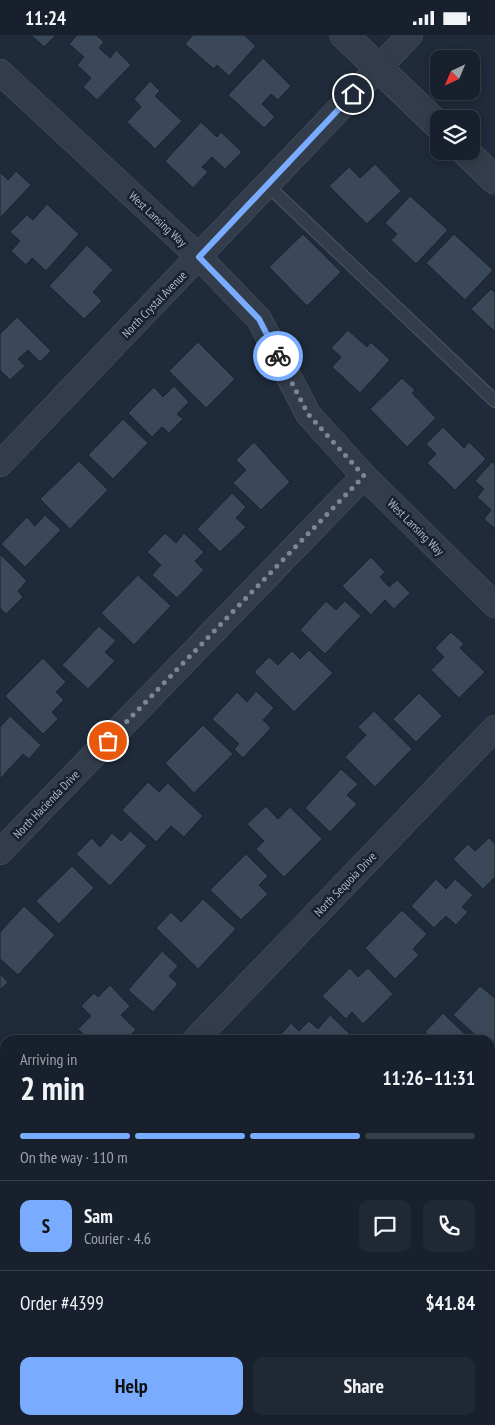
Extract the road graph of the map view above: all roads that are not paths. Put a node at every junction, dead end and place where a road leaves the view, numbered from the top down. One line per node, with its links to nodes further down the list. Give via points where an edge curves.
1 (344, 35): 3 (street)
2 (410, 35): 3 (street, North Crystal Avenue)
3 (378, 68): 5 (street); 8 (street, North Crystal Avenue)
4 (0, 72): 9 (street, West Lansing Way)
5 (430, 117)
6 (474, 160): 7 (street)
7 (495, 180)
8 (267, 185): 9 (street, North Crystal Avenue); 10 (lane)
9 (199, 257): 11 (street, North Crystal Avenue); 12 (street, West Lansing Way, via 259,319 308,414)
10 (495, 401)
11 (2, 457)
12 (364, 476): 13 (street, West Lansing Way); 15 (street, North Hacienda Drive)
13 (495, 605)
14 (495, 728): 16 (street, North Sequoia Drive)
15 (0, 852)
16 (200, 1035)

